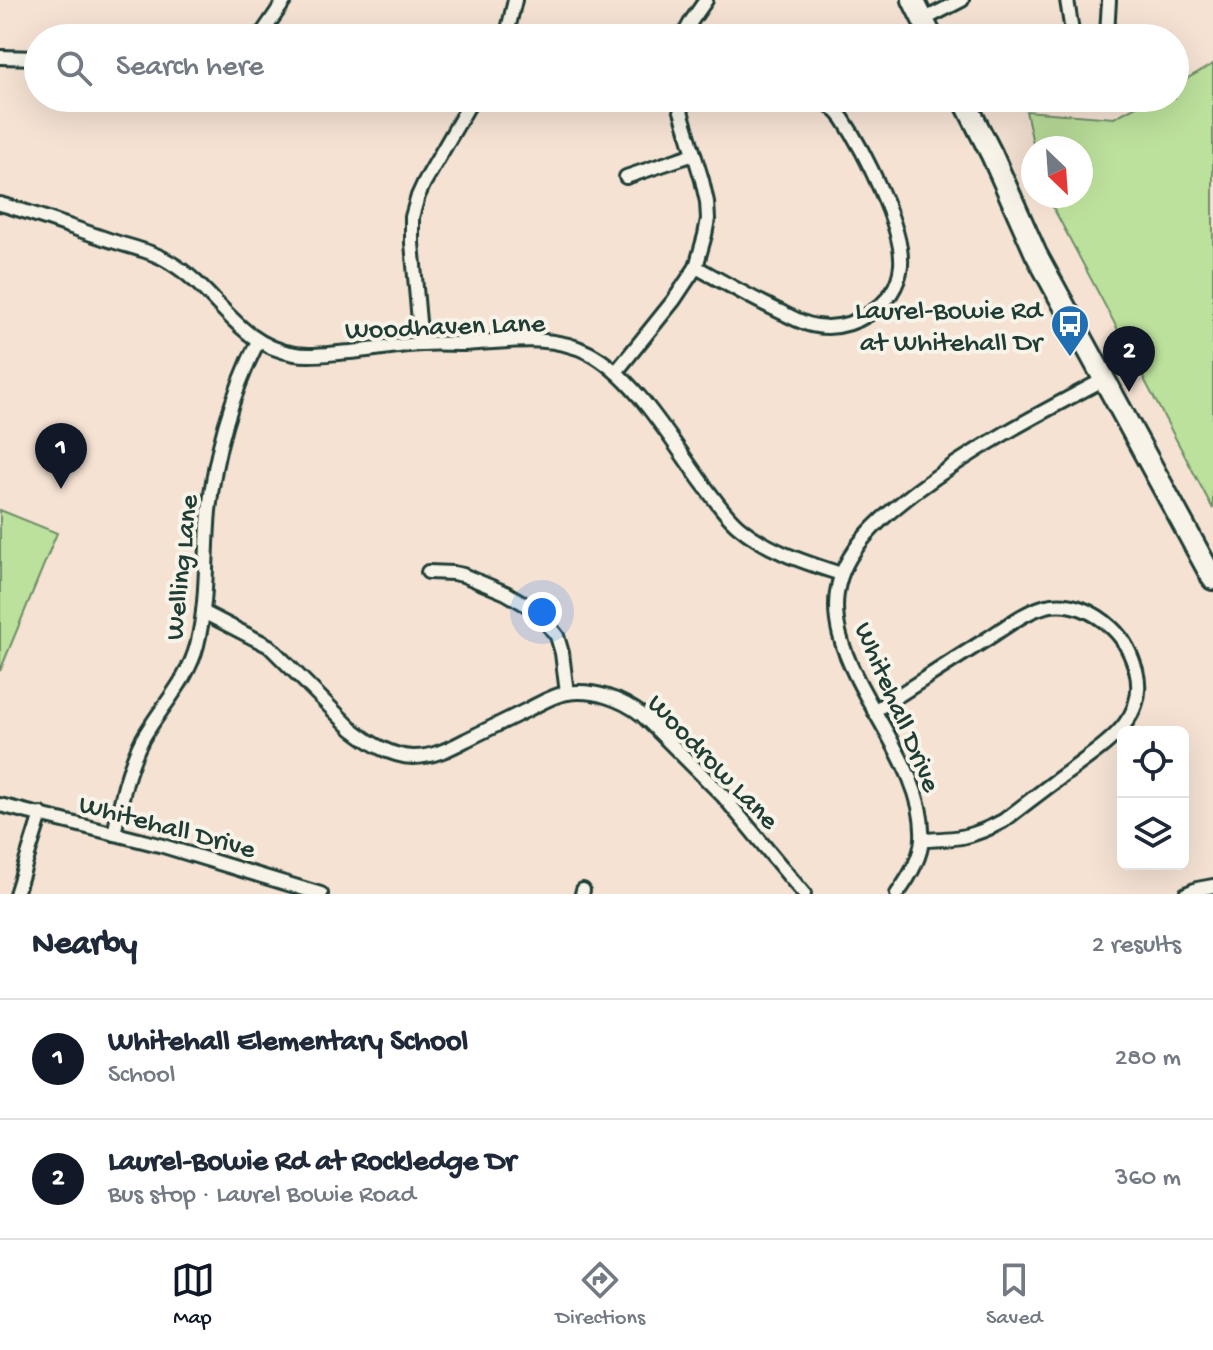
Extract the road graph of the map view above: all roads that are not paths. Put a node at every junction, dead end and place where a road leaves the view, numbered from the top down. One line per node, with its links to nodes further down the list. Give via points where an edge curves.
1 (285, 0): 8 (street)
2 (515, 0): 9 (street)
3 (706, 0): 10 (street)
4 (913, 0): 11 (main road)
5 (962, 0): 12 (street)
6 (1067, 0): 13 (street)
7 (1109, 0): 14 (street)
8 (269, 24)
9 (509, 24)
10 (690, 24)
11 (925, 24)
12 (934, 24)
13 (1071, 24)
14 (1108, 24)
15 (0, 57): 16 (street)
16 (24, 58)
17 (465, 112): 26 (street, via 424,183 412,217)
18 (681, 112): 21 (street)
19 (838, 112): 24 (street, via 876,181 900,247 897,282 888,299 847,324 811,326)
20 (970, 112): 28 (main road, via 1036,254)
21 (694, 154): 22 (street); 24 (street, via 708,219)
22 (626, 177)
23 (0, 204): 25 (street, Woodhaven Lane, via 165,259)
24 (696, 267): 27 (street)
25 (258, 341): 26 (street, Woodhaven Lane, via 298,355); 32 (street, Welling Lane, via 241,376 215,462)
26 (421, 344): 27 (street, Woodhaven Lane, via 550,341 585,351)
27 (616, 372): 30 (street, Woodhaven Lane, via 737,525 780,552)
28 (1103, 380): 30 (street, Whitehall Drive, via 944,470 868,533); 31 (main road)
29 (428, 572): 33 (street, via 463,575 537,611 561,645)
30 (841, 574): 34 (street, Whitehall Drive, via 837,626)
31 (1213, 579)
32 (203, 612): 33 (street, Woodrow Lane, via 269,646 352,729 400,755 441,752); 37 (street, Welling Lane, via 194,656 131,765)
33 (567, 693): 42 (street, Woodrow Lane, via 609,697 642,715 723,796)
34 (874, 711): 38 (street, Whitehall Drive, via 911,782); 38 (street, via 1021,617 1051,605 1082,609 1102,620 1123,640 1134,664 1136,705 1109,741 992,828 959,839)
35 (0, 805): 36 (street, Whitehall Drive)
36 (41, 814): 37 (street, Whitehall Drive); 40 (street)
37 (114, 834): 41 (street, Whitehall Drive)
38 (922, 840): 43 (street, Whitehall Drive)
39 (1213, 886): 44 (street)
40 (16, 894)
41 (321, 894)
42 (804, 894)
43 (897, 894)
44 (1186, 894)

